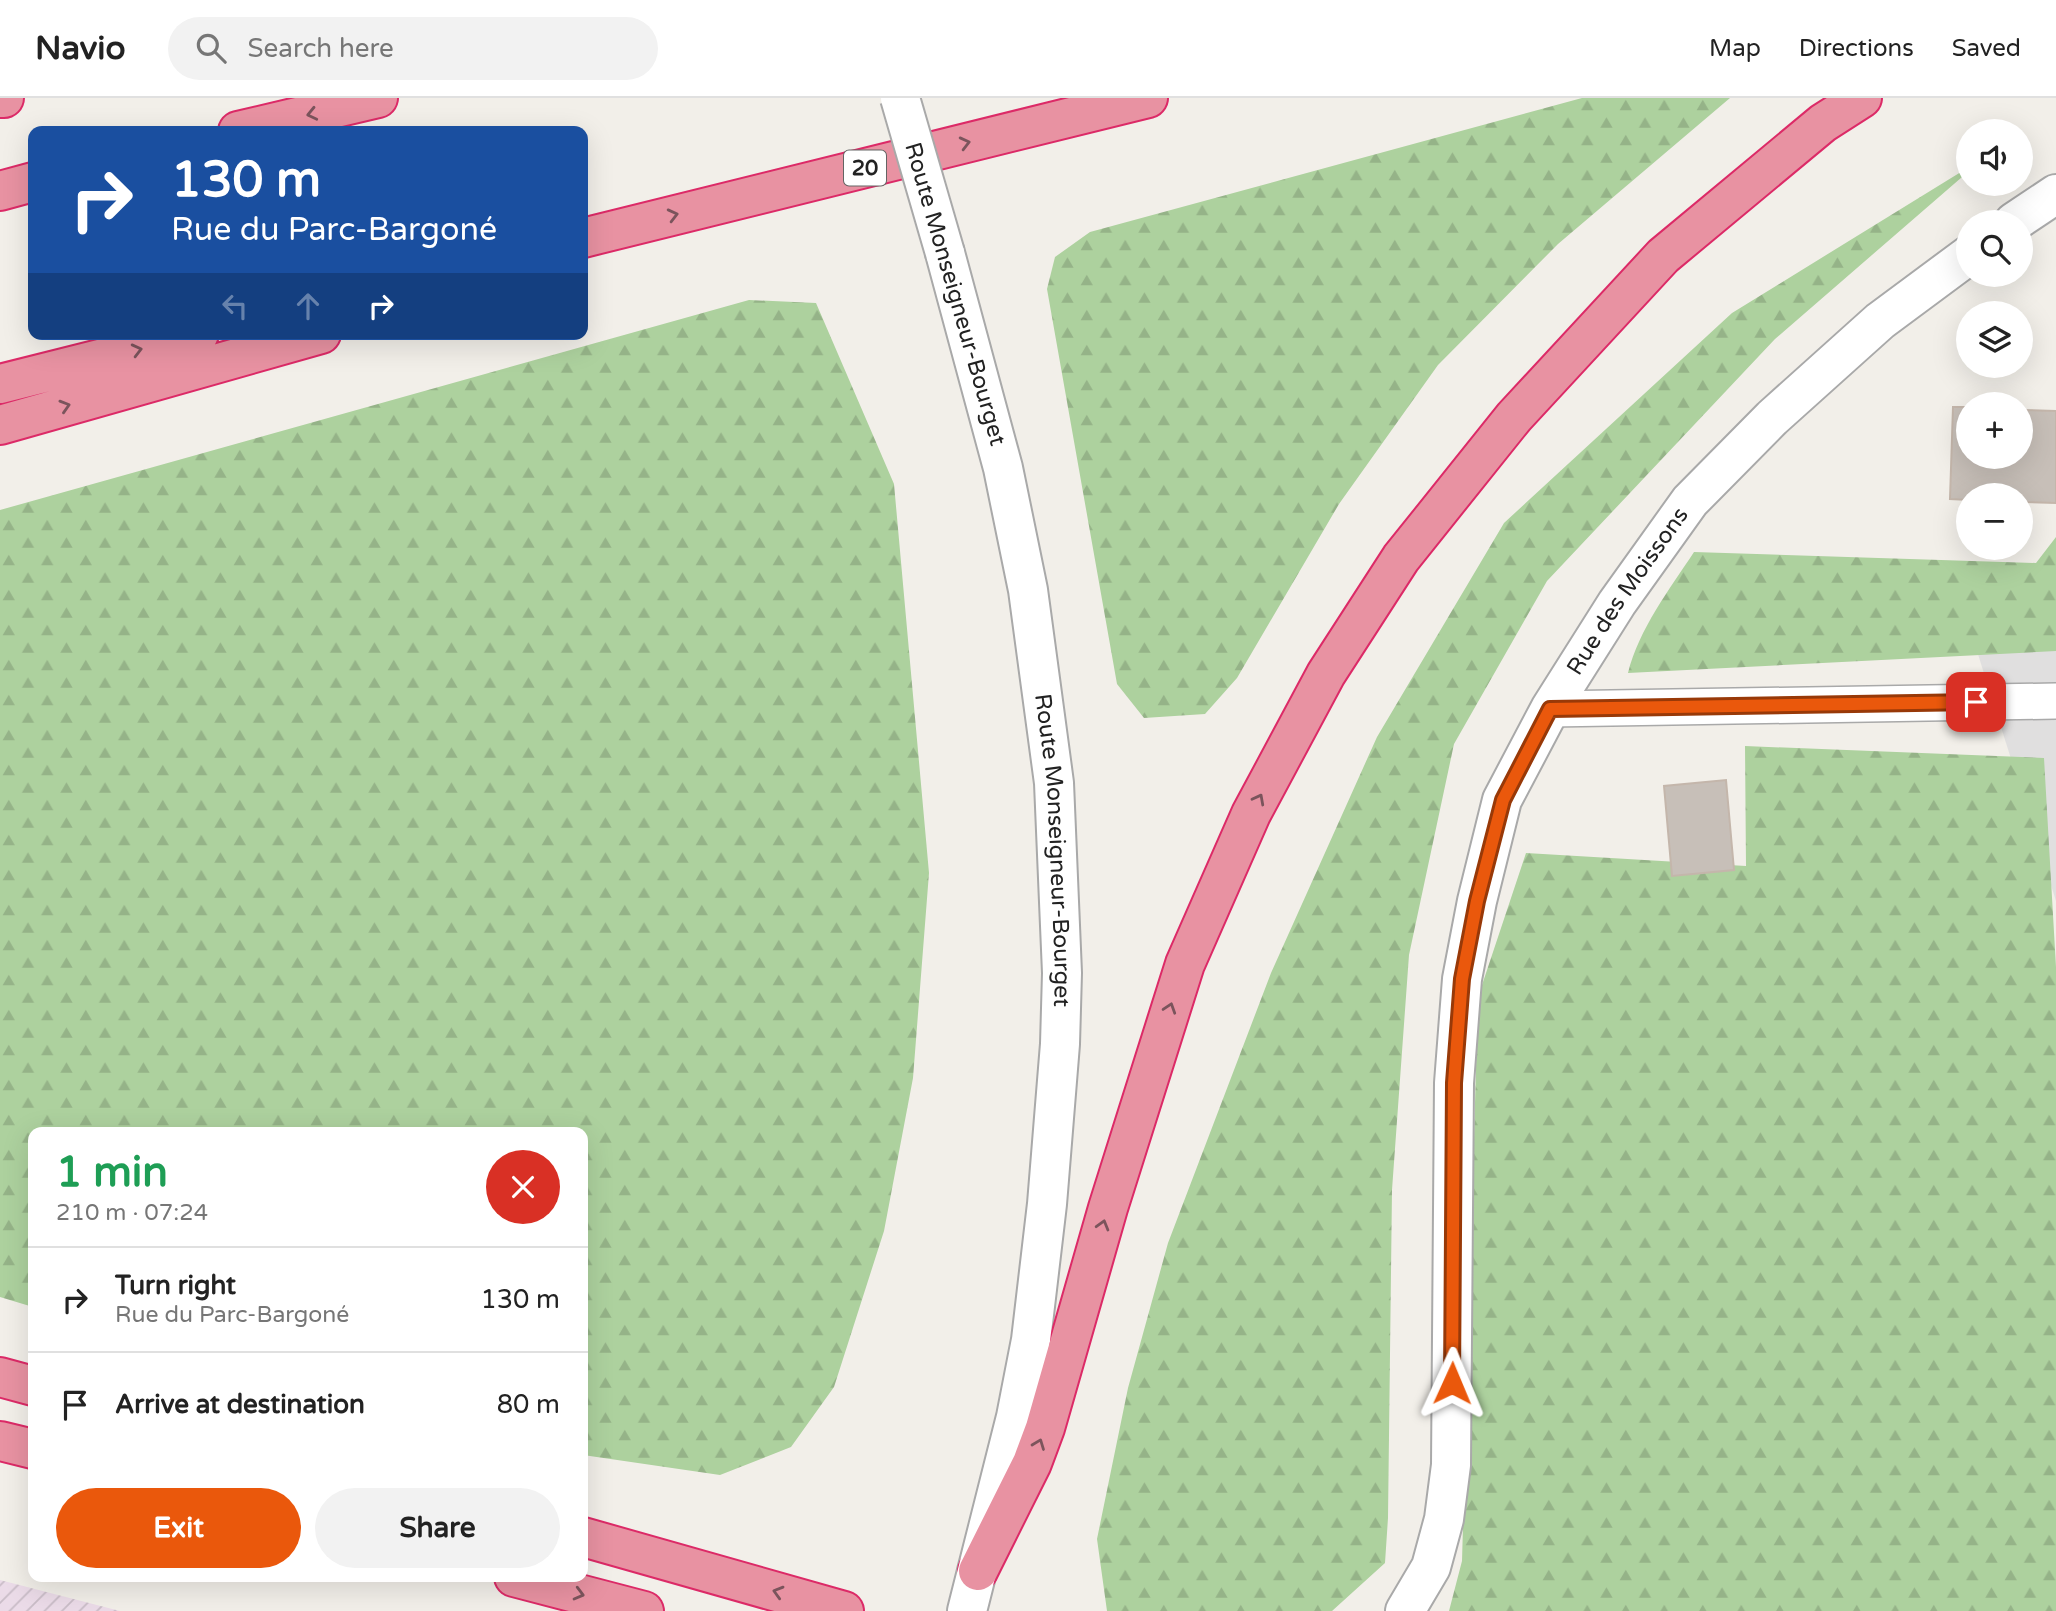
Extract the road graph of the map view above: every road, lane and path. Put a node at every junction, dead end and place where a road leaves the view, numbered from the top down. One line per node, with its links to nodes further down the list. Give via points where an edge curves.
1 (378, 98): 5 (highway, one-way to 5)
2 (900, 98): 25 (street, Route Monseigneur-Bourget, bridge, via 1003,468 1028,590 1054,783 1062,973 1047,1204 1031,1340)
3 (1148, 98): 10 (highway, 20, one-way to 3)
4 (1862, 98): 25 (highway, one-way to 4, via 1045,1428 1185,964 1251,814 1326,674 1401,558 1532,396 1663,256 1824,123)
5 (259, 126)
6 (28, 183): 7 (highway)
7 (0, 191)
8 (2056, 194): 9 (street)
9 (2032, 210)
10 (627, 227): 11 (highway, 20); 12 (highway)
11 (588, 237)
12 (588, 244)
13 (1956, 265): 19 (street, Rue des Moissons, via 1870,330 1772,418 1690,501 1617,603)
14 (175, 340): 16 (highway, one-way to 14)
15 (300, 340): 17 (highway, one-way to 15)
16 (0, 384)
17 (0, 425)
18 (2056, 701): 19 (street)
19 (1550, 709): 30 (street, Rue des Moissons, via 1503,800 1462,979 1454,1083 1451,1465 1444,1519 1431,1567)
20 (0, 1377): 21 (highway)
21 (28, 1385)
22 (0, 1441): 23 (highway)
23 (28, 1448)
24 (588, 1538): 28 (highway, one-way to 24)
25 (978, 1572): 29 (street, Route Monseigneur-Bourget)
26 (533, 1582): 27 (highway, one-way to 27)
27 (644, 1611)
28 (844, 1611)
29 (967, 1611)
30 (1405, 1611)

